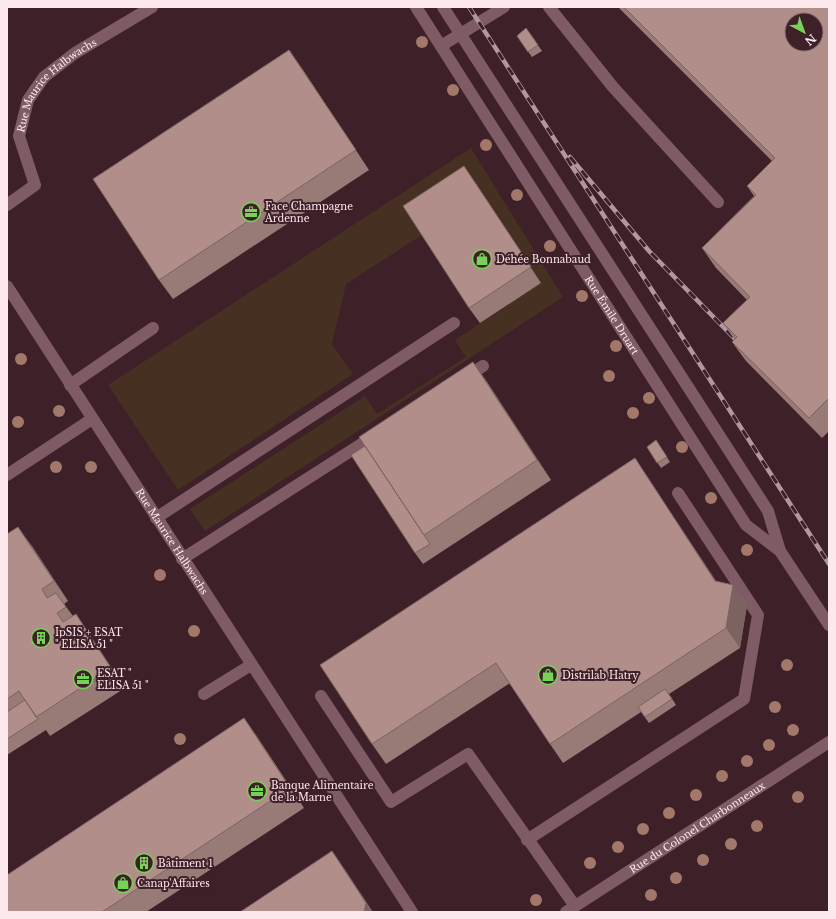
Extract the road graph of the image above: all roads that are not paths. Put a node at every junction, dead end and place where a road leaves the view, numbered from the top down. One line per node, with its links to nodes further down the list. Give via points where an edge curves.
1 (152, 7): 9 (street, Rue Maurice Halbwachs, via 75,54 44,77 28,100 19,136 35,185)
2 (416, 7): 7 (street, Rue Émile Druart)
3 (443, 7): 6 (street, Rue Émile Druart)
4 (504, 7): 6 (street)
5 (549, 7): 8 (street, via 613,87)
6 (461, 34): 7 (street); 21 (street, Rue Émile Druart, via 768,511)
7 (441, 46): 21 (street, Rue Émile Druart, via 746,525)
8 (718, 202)
9 (7, 205)
10 (7, 286): 15 (street, Rue Maurice Halbwachs)
11 (454, 323): 20 (street)
12 (153, 328): 15 (street)
13 (483, 366): 14 (street)
14 (456, 383)
15 (70, 385): 16 (street, Rue Maurice Halbwachs)
16 (92, 419): 18 (street); 20 (street, Rue Maurice Halbwachs)
17 (384, 429): 22 (street)
18 (7, 475)
19 (678, 493): 28 (street, via 758,615 744,698)
20 (156, 518): 22 (street, Rue Maurice Halbwachs)
21 (780, 551): 23 (street, Rue Émile Druart)
22 (182, 558): 24 (street, Rue Maurice Halbwachs)
23 (829, 625)
24 (251, 665): 25 (street); 30 (street, Rue Maurice Halbwachs)
25 (204, 694)
26 (321, 696): 28 (street, via 391,802 468,754)
27 (829, 742): 29 (street, Rue du Colonel Charbonneaux)
28 (527, 840): 29 (street)
29 (570, 909)
30 (412, 912)

